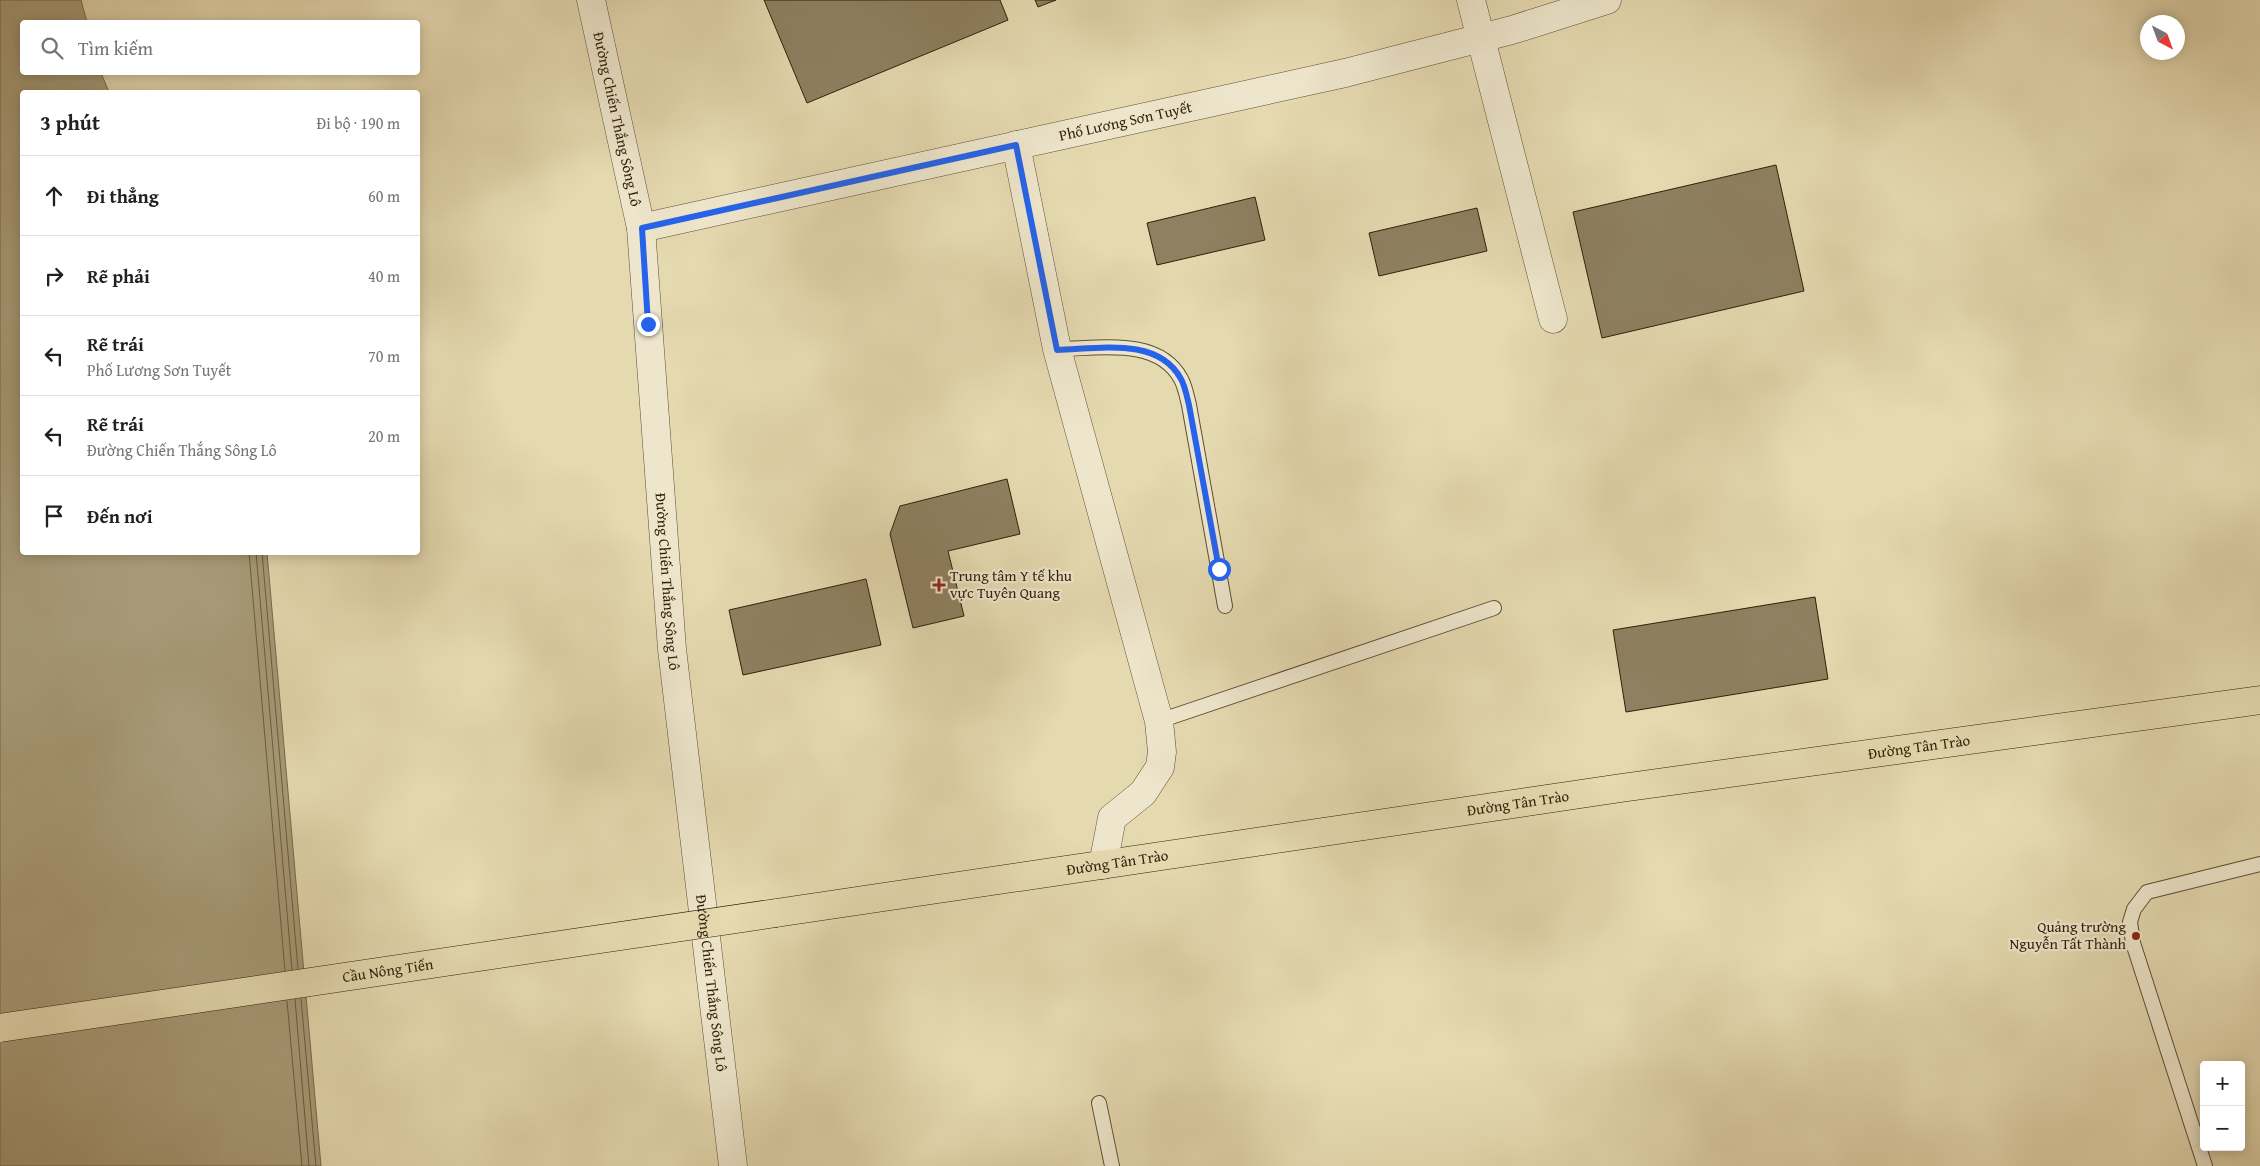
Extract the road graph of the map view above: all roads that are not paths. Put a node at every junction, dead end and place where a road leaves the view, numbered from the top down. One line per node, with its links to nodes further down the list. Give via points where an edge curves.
1 (591, 0): 6 (street, Đường Chiến Thắng Sông Lô)
2 (1471, 0): 4 (street)
3 (1607, 0): 4 (street, Phố Lương Sơn Tuyết)
4 (1481, 37): 5 (street, Phố Lương Sơn Tuyết, via 1345,73); 7 (street)
5 (1016, 145): 6 (street, Phố Lương Sơn Tuyết); 8 (street)
6 (642, 228): 18 (street, Đường Chiến Thắng Sông Lô, via 672,649)
7 (1553, 319)
8 (1057, 350): 9 (lane, via 1130,348 1149,351 1168,362 1181,379 1189,405); 12 (street)
9 (1226, 606)
10 (1494, 608): 12 (lane)
11 (2260, 700): 14 (highway, Đường Tân Trào, via 1621,788)
12 (1159, 721): 14 (street, via 1160,767 1142,793 1112,818)
13 (2260, 864): 20 (lane, via 2147,892 2134,909 2130,922 2133,943)
14 (1103, 865): 15 (highway, Đường Tân Trào)
15 (776, 913): 16 (highway, Cầu Nông Tiến, bridge)
16 (0, 1028)
17 (1099, 1103): 19 (lane)
18 (733, 1166)
19 (1112, 1166)
20 (2204, 1166)

